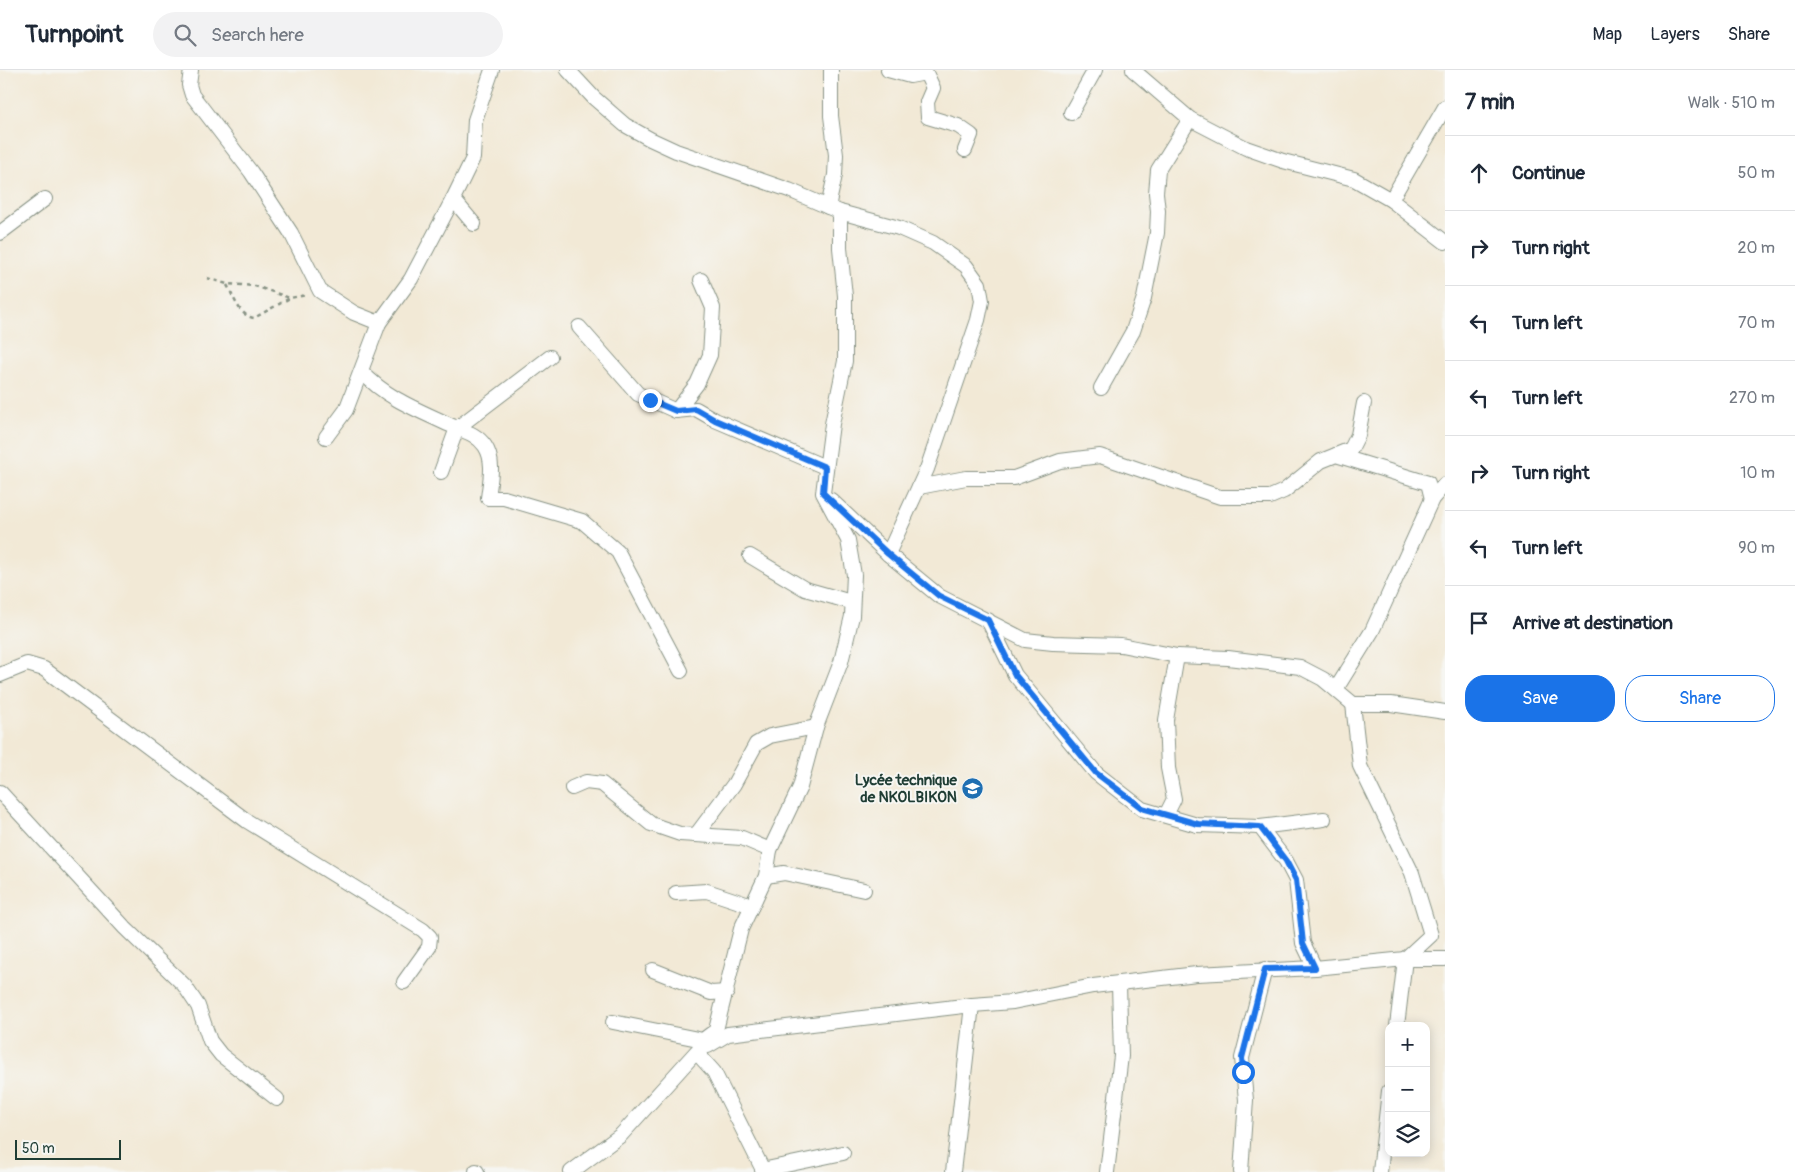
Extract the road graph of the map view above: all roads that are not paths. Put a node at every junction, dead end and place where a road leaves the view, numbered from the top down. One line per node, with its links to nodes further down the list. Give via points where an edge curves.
1 (190, 70): 20 (street, via 192,95 251,172 291,233 320,291 354,313)
2 (492, 70): 13 (street, via 475,120 473,158)
3 (568, 70): 15 (street, via 624,125 650,139)
4 (832, 70): 15 (street, via 831,116 836,155)
5 (888, 70): 11 (street, via 910,76 926,73 933,88 927,102 928,117 958,126 971,135)
6 (1095, 70): 9 (street)
7 (1133, 70): 10 (street)
8 (1445, 107): 14 (street)
9 (1071, 114)
10 (1190, 118): 14 (street, via 1246,148 1354,179); 24 (street, via 1158,170 1157,233 1144,298 1133,331)
11 (964, 150)
12 (45, 199): 17 (street)
13 (453, 199): 16 (street); 20 (street, via 411,279)
14 (1391, 200): 18 (street)
15 (834, 210): 30 (street, via 845,296 845,361); 33 (street, via 899,228 932,243 966,266 979,284 982,301 978,320)
16 (474, 224)
17 (0, 233)
18 (1445, 242)
19 (700, 280): 26 (street, via 713,308 710,355 697,384)
20 (379, 323): 23 (street)
21 (579, 327): 26 (street, via 638,394)
22 (550, 357): 27 (street)
23 (362, 372): 27 (street, via 391,397); 28 (street, via 346,410)
24 (1101, 388)
25 (1364, 403): 29 (street, via 1358,435 1351,449)
26 (676, 411): 30 (street, via 696,409)
27 (457, 428): 31 (street); 41 (street, via 473,433 486,447 492,469 488,498 504,498 582,521 618,552)
28 (326, 436)
29 (1336, 455): 33 (street, via 1321,461 1284,491 1270,497 1220,497 1100,456 1060,462 1014,478 966,478); 35 (street, via 1428,483)
30 (825, 467): 34 (street)
31 (441, 472)
32 (1445, 484): 35 (street)
33 (919, 487): 36 (street)
34 (823, 493): 36 (street); 38 (street, via 848,540 854,574)
35 (1432, 499): 43 (street, via 1372,631)
36 (888, 554): 39 (street, via 939,596)
37 (750, 556): 38 (street, via 805,589)
38 (851, 602): 46 (street, via 852,616 841,662)
39 (988, 620): 40 (street, via 1025,640 1121,645); 49 (street, via 1015,675 1096,773 1142,808)
40 (1176, 656): 43 (street, via 1228,658 1300,667); 49 (street, via 1166,720 1168,768 1174,798)
41 (680, 672)
42 (0, 675): 63 (street, via 27,664 44,669 247,821 423,930 430,936 429,947)
43 (1336, 689): 44 (street)
44 (1353, 704): 45 (street, via 1391,704); 58 (street, via 1360,766 1412,873 1431,935)
45 (1445, 712)
46 (816, 727): 52 (street, via 770,736 756,744 734,784); 53 (street, via 800,787)
47 (572, 788): 52 (street, via 586,782 602,784 650,824 680,834)
48 (0, 792): 71 (street, via 119,921 184,985 198,1006 210,1041 221,1056)
49 (1166, 815): 51 (street, via 1198,824)
50 (1324, 819): 51 (street)
51 (1260, 827): 60 (street, via 1296,880 1303,943)
52 (696, 834): 53 (street, via 742,838)
53 (770, 850): 54 (street)
54 (766, 876): 55 (street, via 784,874); 57 (street)
55 (864, 890)
56 (676, 893): 57 (street, via 707,891)
57 (752, 906): 65 (street, via 741,929)
58 (1405, 959): 59 (street); 60 (street); 68 (street)
59 (1445, 959)
60 (1315, 968): 61 (street)
61 (1265, 969): 64 (street); 78 (street, via 1242,1058 1246,1100)
62 (653, 970): 65 (street, via 711,993)
63 (404, 982)
64 (1119, 984): 66 (street, via 1013,1002); 77 (street, via 1121,1056)
65 (726, 992): 69 (street)
66 (972, 1004): 70 (street, via 728,1034); 76 (street)
67 (614, 1022): 69 (street, via 703,1040)
68 (1397, 1022)
69 (716, 1030): 70 (street)
70 (697, 1053): 74 (street, via 714,1072); 75 (street, via 621,1135)
71 (278, 1099)
72 (1387, 1112): 79 (street)
73 (842, 1153): 74 (street)
74 (763, 1171)
75 (571, 1172)
76 (953, 1172)
77 (1108, 1172)
78 (1241, 1172)
79 (1380, 1172)

